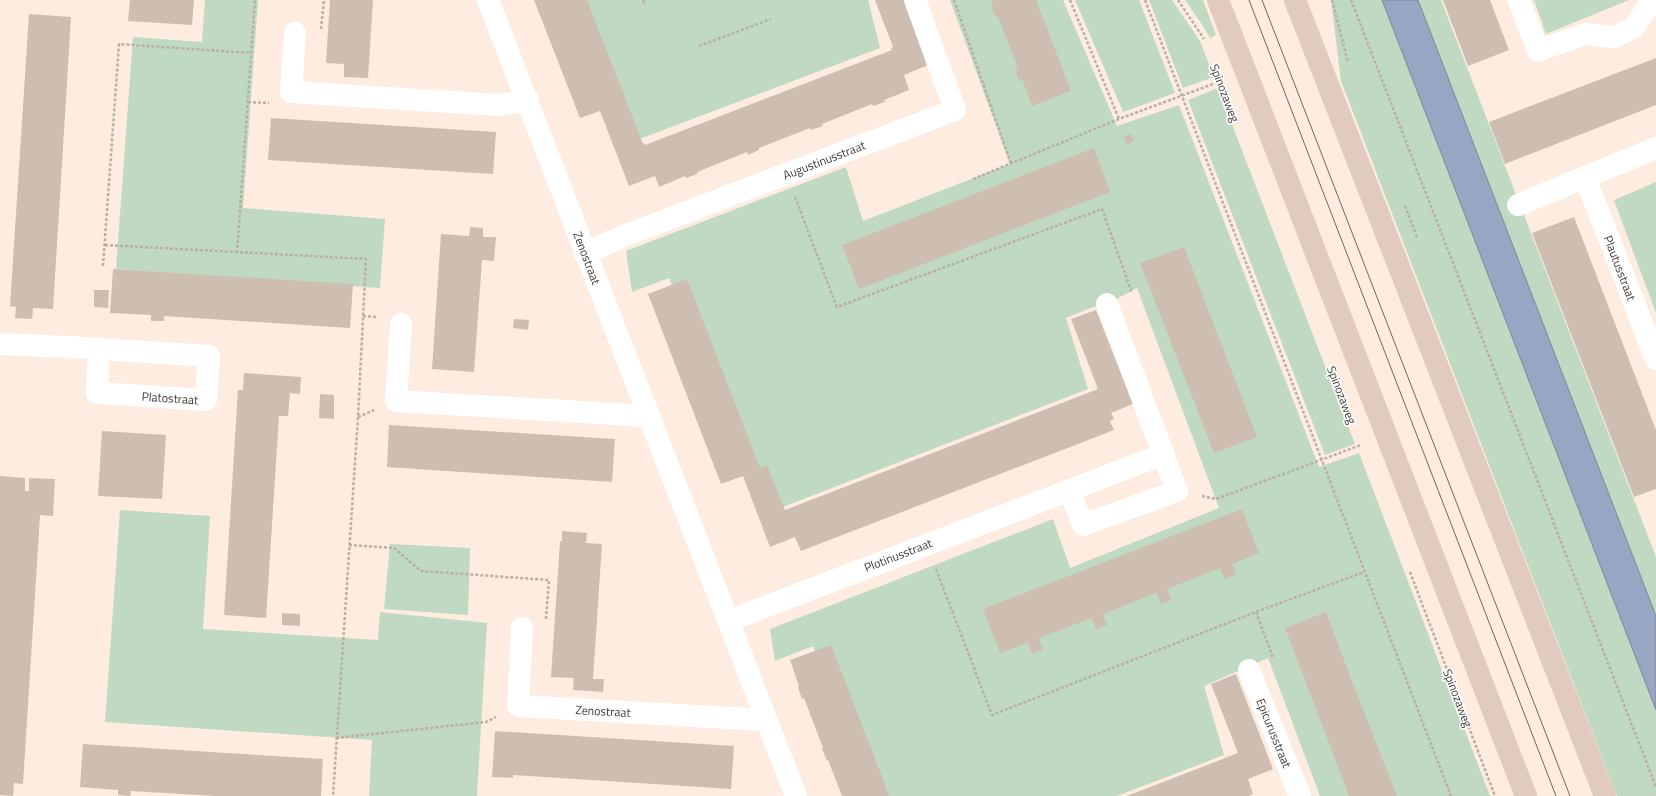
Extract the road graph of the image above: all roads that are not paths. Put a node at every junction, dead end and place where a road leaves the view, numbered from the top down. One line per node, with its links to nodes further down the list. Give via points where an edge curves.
1 (488, 0): 8 (street, Zenostraat)
2 (915, 0): 12 (street, Augustinusstraat, via 955,110 621,237)
3 (1218, 0): 27 (main road)
4 (1295, 0): 28 (main road)
5 (1519, 0): 6 (street, via 1538,51 1585,34 1615,37 1634,27 1650,4)
6 (1656, 1)
7 (295, 33): 8 (street, via 292,92 500,105)
8 (528, 100): 12 (street, Zenostraat)
9 (1656, 148): 10 (street)
10 (1585, 177): 11 (street); 17 (street, Plautusstraat)
11 (1518, 205)
12 (585, 254): 18 (street, Zenostraat)
13 (1108, 304): 19 (street)
14 (401, 324): 18 (street, via 396,401)
15 (0, 344): 16 (street, Platostraat)
16 (100, 349): 16 (street, Platostraat, via 97,393 206,400 209,356)
17 (1656, 359)
18 (649, 416): 21 (street, Zenostraat)
19 (1164, 454): 20 (street, Plotinusstraat); 20 (street, via 1177,491 1082,525)
20 (1069, 490): 21 (street, Plotinusstraat)
21 (728, 621): 24 (street, Zenostraat)
22 (522, 628): 24 (street, Zenostraat, via 518,706)
23 (1249, 670): 26 (street, Epicurusstraat)
24 (766, 720): 25 (street, Zenostraat)
25 (796, 796)
26 (1300, 796)
27 (1526, 796)
28 (1605, 796)

